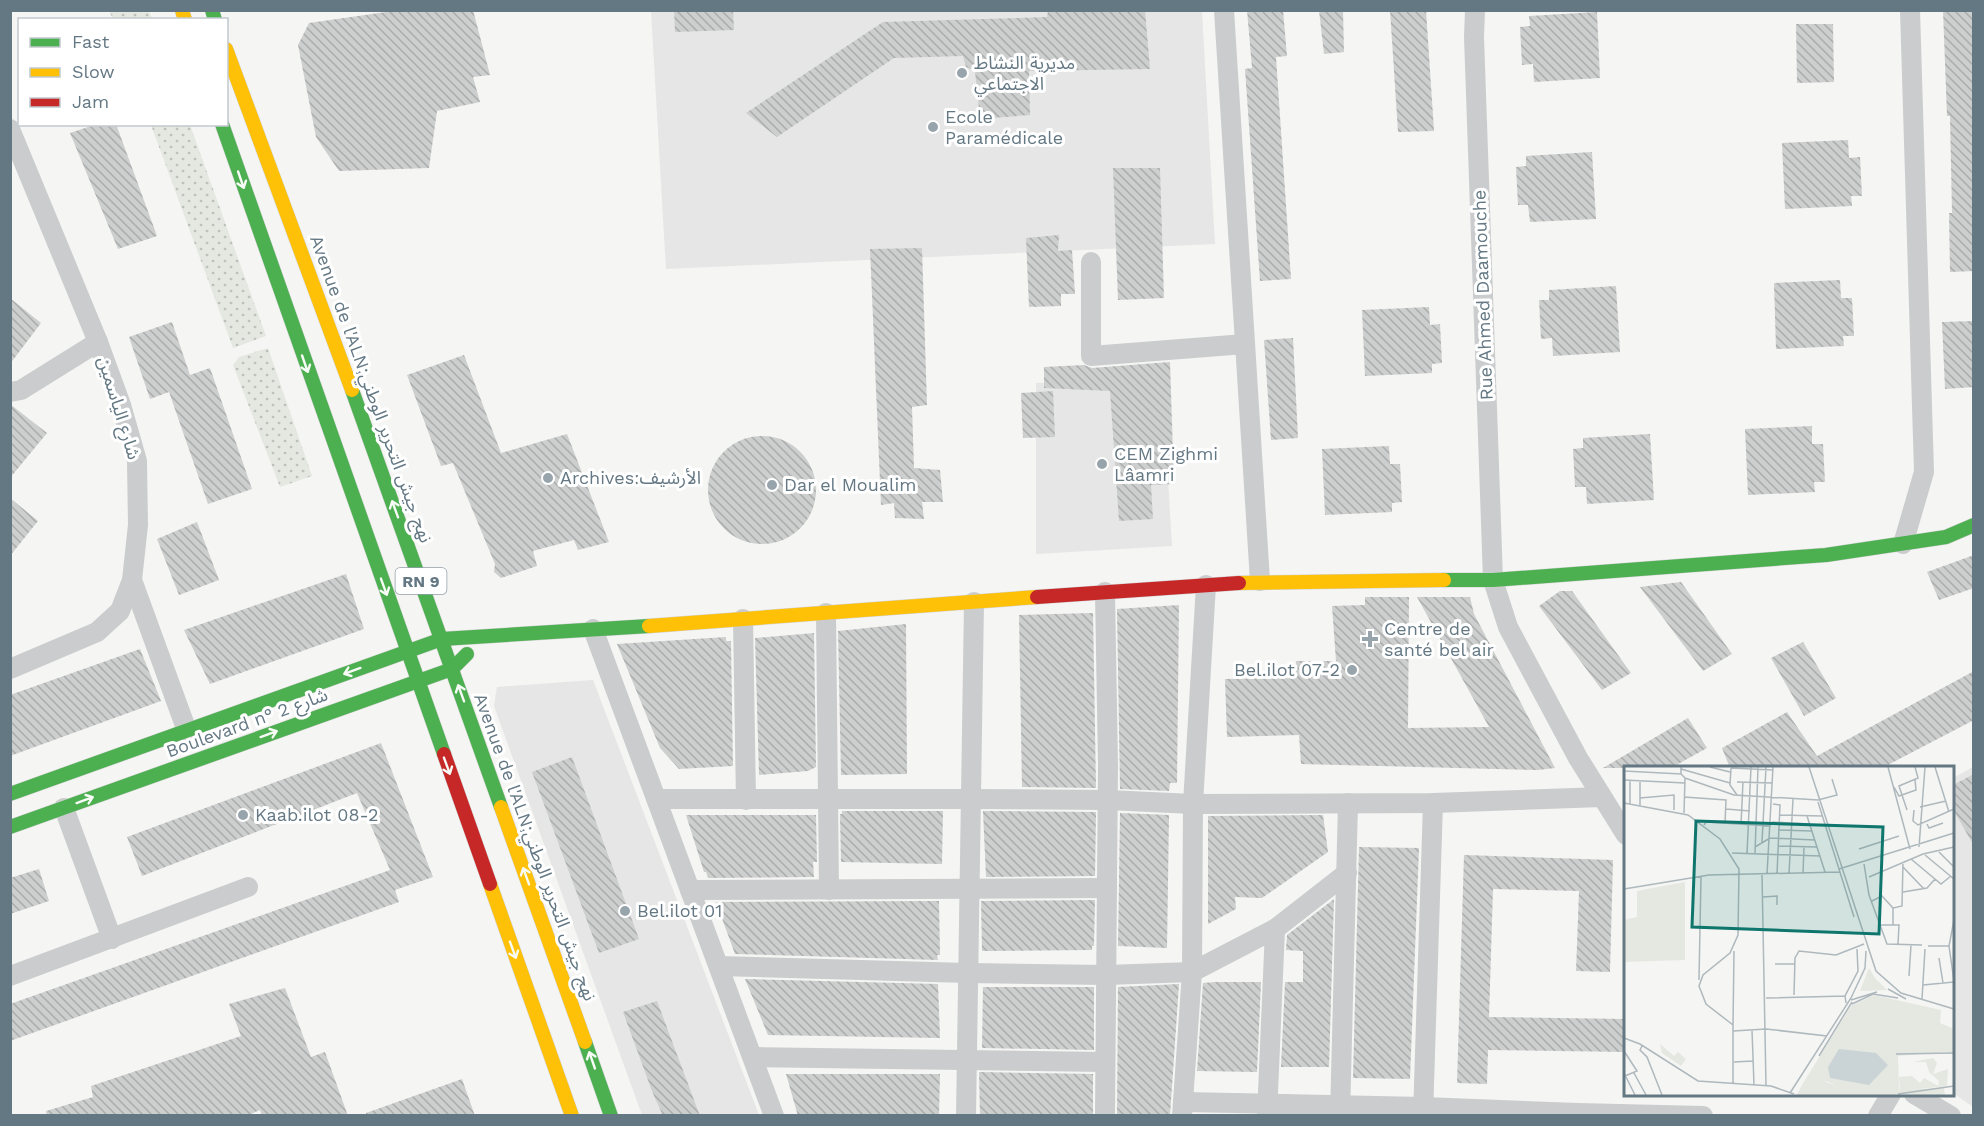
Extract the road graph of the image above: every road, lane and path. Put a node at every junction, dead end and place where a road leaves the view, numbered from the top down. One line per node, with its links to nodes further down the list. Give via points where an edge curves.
1 (1224, 10): 9 (street)
2 (1475, 10): 14 (street, Rue Ahmed Daamouche)
3 (1910, 10): 12 (street, via 1924,472)
4 (228, 54): 23 (main road, Avenue de l'ALN;نهج جيش التحرير الوطني / RN 9, one-way to 4)
5 (223, 126): 24 (main road, RN 9, one-way to 24)
6 (10, 129): 8 (street, شارع الياسمين)
7 (1091, 262): 9 (street, via 1091,356)
8 (98, 342): 10 (street, via 21,390); 13 (street, شارع الياسمين, via 137,461 138,525)
9 (1245, 344): 15 (street)
10 (10, 392)
11 (1974, 525): 12 (main road, Boulevard n° شارع 2, via 1946,537)
12 (1903, 544): 14 (main road, Boulevard n° شارع 2, via 1826,555)
13 (132, 580): 25 (street, via 120,611 97,632); 28 (street, شارع الياسمين)
14 (1493, 580): 15 (main road, Boulevard n° شارع 2); 30 (street, Rue Ahmed Daamouche, via 1508,627)
15 (1260, 581): 16 (main road, Boulevard n° شارع 2)
16 (1206, 585): 17 (main road, Boulevard n° شارع 2); 38 (street)
17 (1105, 592): 18 (main road, Boulevard n° شارع 2); 35 (street)
18 (974, 602): 19 (main road, Boulevard n° شارع 2); 31 (street)
19 (826, 613): 20 (main road, Boulevard n° شارع 2); 34 (street)
20 (743, 619): 21 (main road, Boulevard n° شارع 2); 33 (street)
21 (593, 629): 22 (main road, Boulevard n° شارع 2); 32 (street)
22 (485, 635): 23 (main road, Boulevard n° شارع 2); 26 (main road, Boulevard n° شارع 2)
23 (442, 639): 24 (main road, Boulevard n° شارع 2); 26 (main road, Avenue de l'ALN;نهج جيش التحرير الوطني / RN 9)
24 (407, 651): 27 (main road); 28 (main road, Boulevard n° شارع 2, one-way to 28)
25 (10, 669)
26 (452, 669): 27 (main road, Boulevard n° شارع 2); 68 (main road, Avenue de l'ALN;نهج جيش التحرير الوطني / RN 9, one-way to 26)
27 (417, 681): 39 (main road, Boulevard n° شارع 2, one-way to 27); 67 (main road, one-way to 67)
28 (187, 731): 29 (main road, Boulevard n° شارع 2)
29 (10, 794)
30 (1602, 797): 36 (street); 41 (street, Rue Ahmed Daamouche)
31 (971, 798): 34 (street); 35 (street); 45 (street)
32 (657, 799): 33 (street); 46 (street)
33 (746, 800): 34 (street)
34 (828, 800): 47 (street)
35 (1108, 800): 38 (street); 44 (street)
36 (1433, 802): 37 (street); 63 (street)
37 (1348, 803): 38 (street); 42 (street)
38 (1193, 804): 51 (street)
39 (64, 808): 40 (main road, Boulevard n° شارع 2); 49 (street)
40 (10, 827)
41 (1624, 832)
42 (1347, 873): 48 (street); 62 (street)
43 (248, 887): 49 (street)
44 (1107, 888): 45 (street); 53 (street)
45 (969, 889): 47 (street); 52 (street)
46 (690, 890): 47 (street); 50 (street)
47 (829, 890)
48 (1275, 929): 51 (street); 61 (street)
49 (112, 939): 54 (street)
50 (718, 966): 52 (street); 55 (street)
51 (1192, 972): 53 (street); 60 (street)
52 (968, 973): 53 (street); 56 (street)
53 (1106, 975): 57 (street)
54 (10, 976)
55 (753, 1057): 56 (street); 69 (street)
56 (966, 1060): 57 (street); 70 (street)
57 (1105, 1062): 71 (street)
58 (1890, 1096): 73 (street)
59 (1916, 1096): 74 (street)
60 (1182, 1109): 61 (street)
61 (1267, 1110): 62 (street)
62 (1340, 1111): 63 (street)
63 (1423, 1111): 64 (street)
64 (1500, 1113): 65 (street)
65 (1577, 1114): 66 (street)
66 (1671, 1115): 72 (street)
67 (572, 1116)
68 (610, 1116)
69 (774, 1116)
70 (966, 1116)
71 (1105, 1116)
72 (1703, 1116)
73 (1878, 1116)
74 (1951, 1116)

